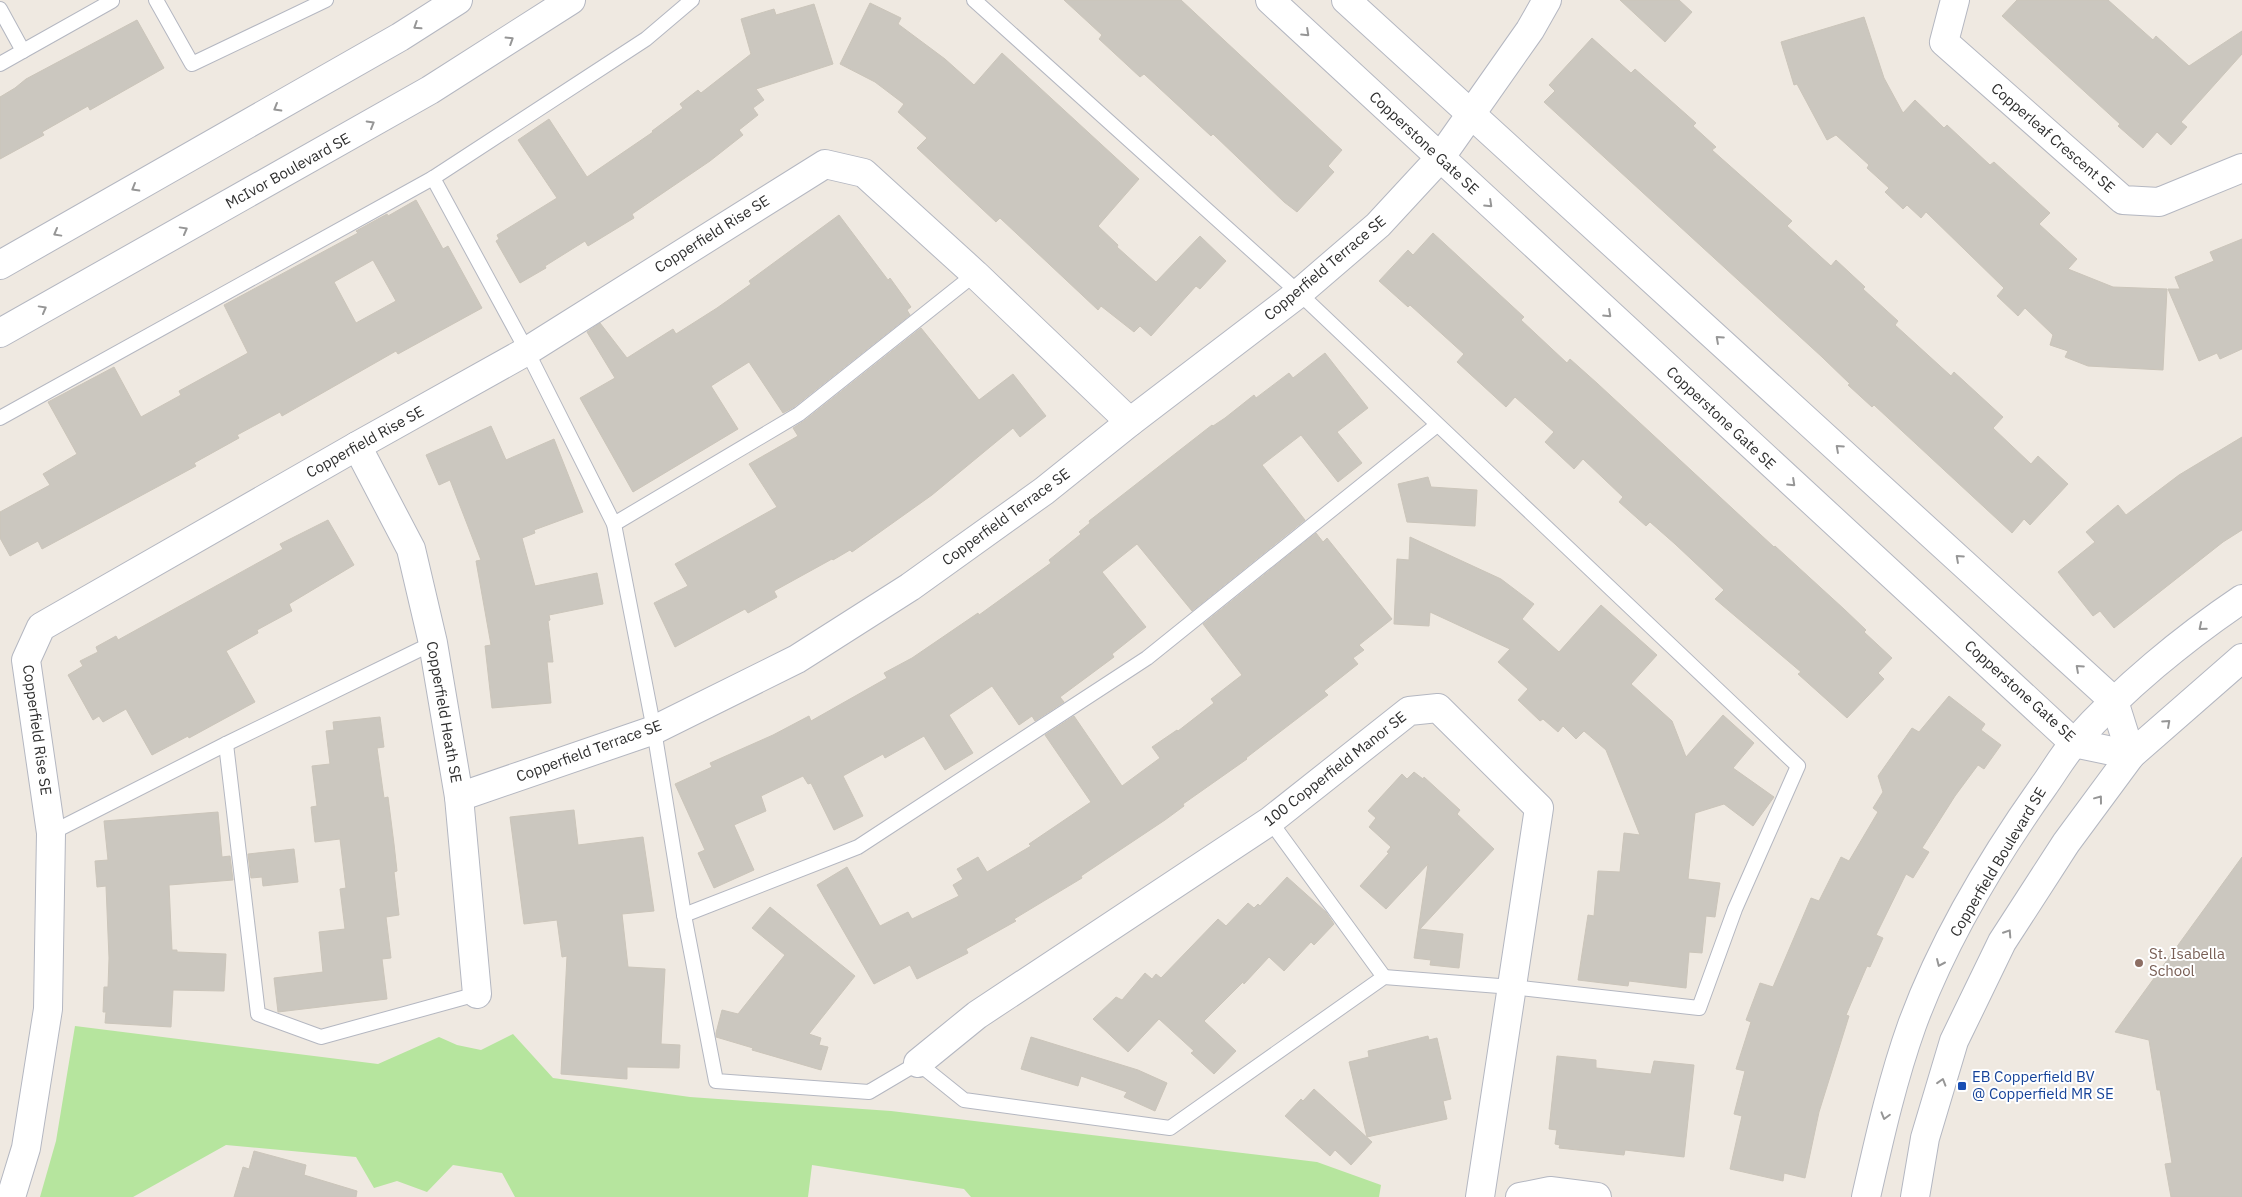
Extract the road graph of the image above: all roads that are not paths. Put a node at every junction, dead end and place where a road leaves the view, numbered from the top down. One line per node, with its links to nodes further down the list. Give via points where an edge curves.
1 (156, 0): 2 (lane, via 192,64)
2 (326, 0)
3 (458, 0): 19 (street, one-way to 19, via 392,42)
4 (571, 0): 22 (street, McIvor Boulevard SE, one-way to 4, via 430,90)
5 (692, 0): 18 (lane, via 646,40)
6 (974, 0): 21 (lane)
7 (1270, 0): 16 (street, Copperstone Gate SE, one-way to 16)
8 (1346, 0): 15 (street)
9 (1547, 0): 15 (street, Copperfield Terrace SE)
10 (1955, 0): 17 (street, Copperleaf Crescent SE, via 1944,42 2123,200 2159,202)
11 (112, 1): 13 (lane)
12 (0, 9): 13 (lane)
13 (23, 51): 14 (lane)
14 (0, 64)
15 (1471, 114): 16 (street, Copperfield Terrace SE); 32 (street, one-way to 15)
16 (1440, 158): 21 (street, Copperfield Terrace SE, via 1378,225); 34 (street, Copperstone Gate SE, one-way to 34)
17 (2242, 168)
18 (434, 178): 23 (lane); 24 (lane)
19 (0, 265)
20 (975, 274): 23 (street, Copperfield Rise SE, via 864,173 825,164); 25 (street, Copperfield Rise SE); 28 (lane, via 799,414)
21 (1300, 293): 25 (street, Copperfield Terrace SE); 26 (lane)
22 (0, 333)
23 (527, 351): 27 (street, Copperfield Rise SE); 28 (lane)
24 (0, 418)
25 (1130, 422): 33 (street, Copperfield Terrace SE, via 1044,491 910,587 797,658)
26 (1437, 425): 40 (lane, via 1147,658 858,847); 42 (lane, via 1798,766 1735,909 1699,1008)
27 (356, 446): 30 (street, Copperfield Heath SE, via 411,549); 39 (street, Copperfield Rise SE, via 41,627 26,660)
28 (614, 524): 33 (lane)
29 (2242, 599): 32 (street, Copperfield Boulevard SE, one-way to 32, via 2211,620)
30 (432, 643): 35 (lane); 37 (street, Copperfield Heath SE)
31 (2242, 658): 36 (street, one-way to 31)
32 (2114, 701): 34 (street, Copperfield Boulevard SE); 36 (street)
33 (654, 730): 37 (street, Copperfield Terrace SE); 40 (lane)
34 (2074, 742): 36 (street, Copperstone Gate SE); 49 (street, Copperfield Boulevard SE, one-way to 49, via 2024,814 1958,922 1912,1025)
35 (226, 744): 39 (lane); 43 (lane, via 258,1014 321,1036)
36 (2131, 755): 50 (street, one-way to 36, via 1925,1138 1954,1041 2002,942 2066,843)
37 (459, 797): 43 (street, Copperfield Heath SE)
38 (1270, 821): 41 (lane); 42 (street, 100 Copperfield Manor SE, via 1409,711 1438,708 1539,808); 44 (street, 100 Copperfield Manor SE, via 977,1014)
39 (51, 832): 45 (street, Copperfield Rise SE, via 48,1009 26,1148)
40 (684, 915): 44 (lane, via 716,1081 869,1092)
41 (1384, 976): 42 (lane); 44 (lane, via 1170,1128 964,1100)
42 (1512, 987): 46 (street, 100 Copperfield Manor SE)
43 (478, 994)
44 (918, 1063)
45 (9, 1189)
46 (1480, 1197)
47 (1520, 1197): 48 (street, via 1550,1191)
48 (1597, 1197)
49 (1866, 1197)
50 (1915, 1197)

